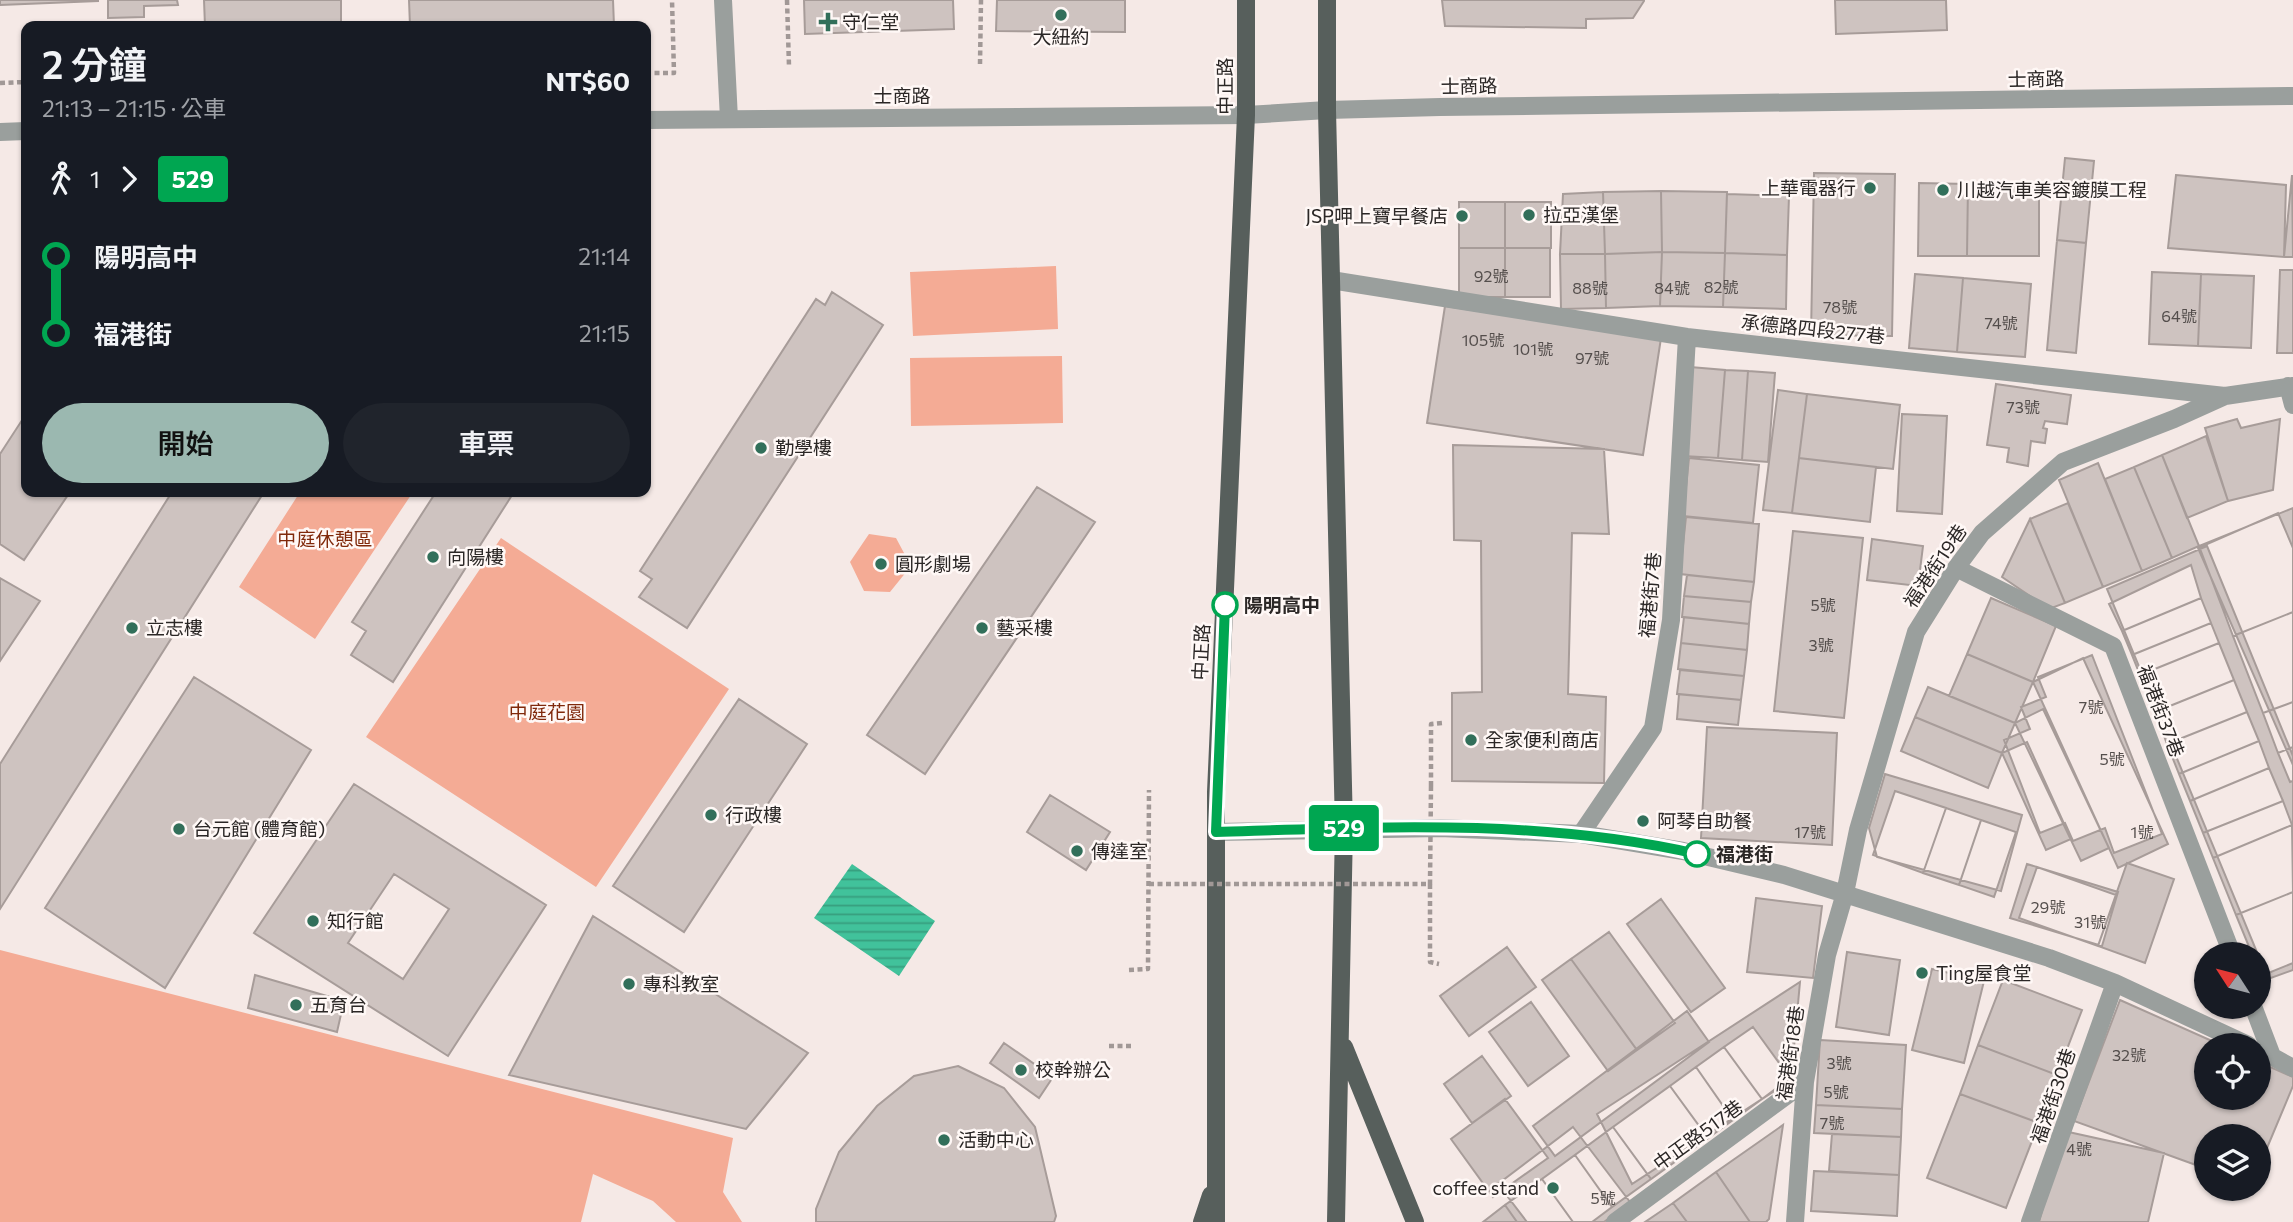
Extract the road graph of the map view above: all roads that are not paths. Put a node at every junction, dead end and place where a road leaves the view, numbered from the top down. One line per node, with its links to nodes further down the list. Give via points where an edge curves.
1 (723, 0): 7 (street)
2 (1246, 0): 6 (main road, 中正路)
3 (1327, 0): 5 (main road)
4 (2293, 96): 5 (street, 士商路)
5 (1327, 110): 6 (street, 士商路); 11 (main road)
6 (1246, 115): 7 (street, 士商路); 18 (main road, 中正路)
7 (729, 119): 8 (street, 士商路)
8 (651, 120)
9 (21, 131): 10 (street)
10 (0, 132)
11 (1331, 280): 12 (street, 承德路四段277巷); 17 (main road)
12 (1687, 337): 14 (street, 承德路四段277巷); 19 (street, 福港街7巷, via 1671,620 1653,728)
13 (2291, 386): 14 (street, 承德路四段277巷); 15 (street)
14 (2225, 396): 16 (street, 福港街19巷, via 2063,462 1982,533)
15 (2293, 405)
16 (1956, 568): 20 (street, 福港街19巷, via 1916,632); 21 (street, 福港街37巷, via 2113,646)
17 (1344, 828): 18 (street); 19 (street); 24 (main road)
18 (1216, 832): 28 (main road, 中正路)
19 (1581, 834): 20 (street, via 1696,854)
20 (1844, 893): 22 (street); 27 (street, 福港街18巷, via 1827,956)
21 (2227, 942)
22 (2115, 983): 23 (street); 35 (street, 福港街30巷)
23 (2222, 1033)
24 (1340, 1039): 31 (main road); 32 (main road)
25 (2271, 1056): 26 (street)
26 (2293, 1068)
27 (1805, 1082): 33 (street, 中正路517巷); 34 (street, 福港街18巷)
28 (1215, 1185): 29 (main road); 30 (main road, 中正路)
29 (1202, 1222)
30 (1216, 1222)
31 (1336, 1222)
32 (1415, 1222)
33 (1615, 1222)
34 (1795, 1222)
35 (2030, 1222)

